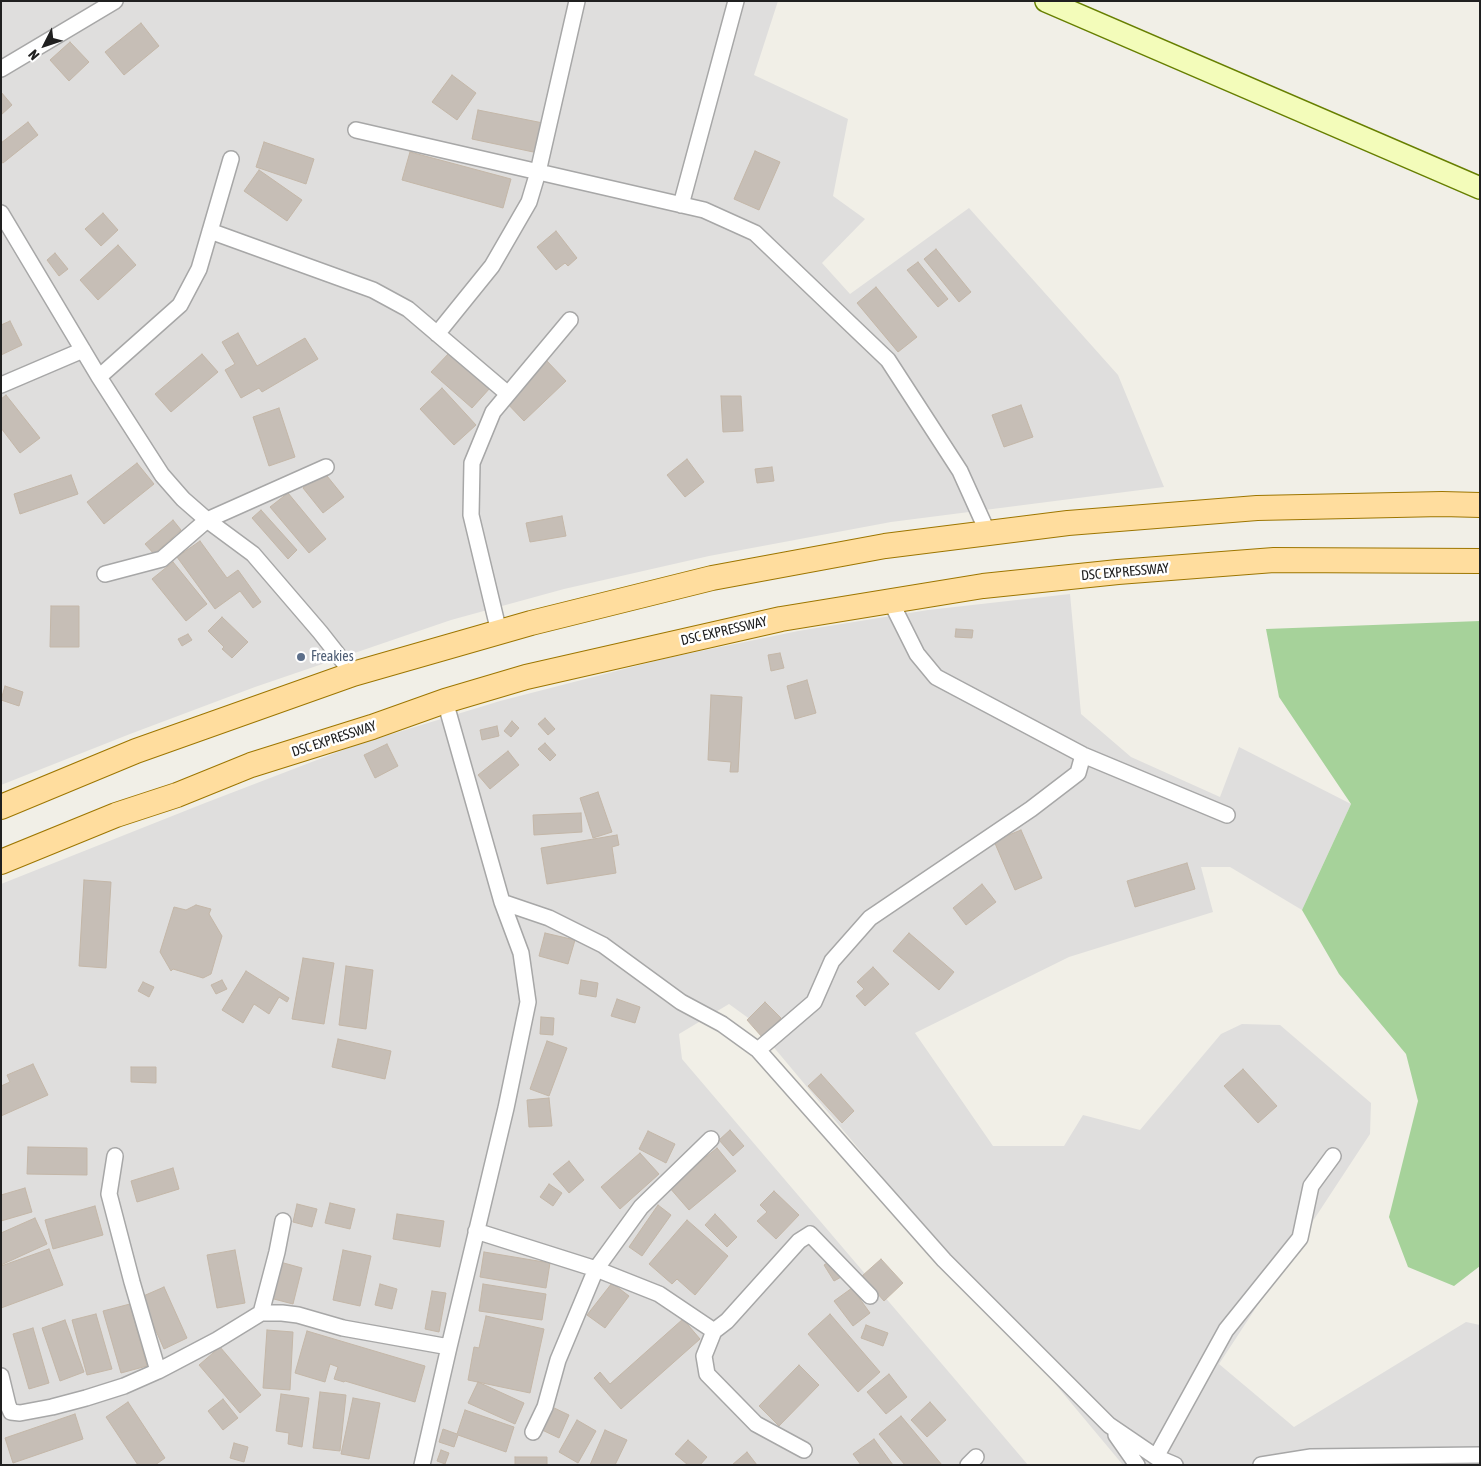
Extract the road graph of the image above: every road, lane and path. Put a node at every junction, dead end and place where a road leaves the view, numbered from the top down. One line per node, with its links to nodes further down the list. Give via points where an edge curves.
1 (115, 1): 5 (street)
2 (577, 1): 8 (street)
3 (736, 1): 10 (street)
4 (1046, 1): 9 (street)
5 (1, 69)
6 (356, 130): 8 (street)
7 (231, 159): 12 (street)
8 (538, 172): 10 (street); 14 (street, via 529,202 492,266)
9 (1480, 188)
10 (680, 205): 22 (street, via 704,210 755,232 888,360 960,471)
11 (1, 213): 15 (street)
12 (210, 231): 14 (street, via 373,290 408,309); 16 (street, via 199,269 180,305)
13 (570, 320): 18 (street)
14 (437, 334): 18 (street)
15 (83, 350): 16 (street); 17 (street)
16 (99, 377): 21 (street, via 162,475)
17 (1, 385)
18 (508, 394): 26 (street, via 493,412 472,463 470,515)
19 (326, 467): 21 (street)
20 (1480, 505): 22 (main road, via 1257,508 1068,523)
21 (206, 520): 24 (street, via 162,559); 27 (street, via 253,554)
22 (988, 533): 26 (main road, via 885,546 712,578)
23 (1480, 561): 25 (main road, DSC EXPRESSWAY, via 1274,560 1197,565 983,586)
24 (105, 574)
25 (890, 600): 28 (main road, DSC EXPRESSWAY, via 714,634 526,677); 29 (street, via 916,654 936,677)
26 (499, 632): 27 (main road)
27 (353, 674): 30 (main road, via 136,751)
28 (445, 701): 32 (main road, DSC EXPRESSWAY, via 251,765 116,814); 33 (street)
29 (1083, 756): 31 (street); 34 (street, via 1078,773 1055,791 870,918 832,961 814,1002)
30 (1, 807)
31 (1227, 815)
32 (1, 862)
33 (502, 902): 34 (street, via 550,918 603,946 681,1002 722,1024); 39 (street, via 521,953 528,1002)
34 (758, 1050): 47 (street, via 944,1260)
35 (711, 1138): 40 (street, via 641,1207)
36 (115, 1156): 45 (street, via 109,1194)
37 (1333, 1156): 51 (street, via 1311,1186 1300,1238 1226,1330)
38 (283, 1221): 42 (street)
39 (476, 1230): 40 (street); 44 (street)
40 (596, 1268): 43 (street, via 659,1294); 48 (street)
41 (870, 1296): 43 (street, via 810,1234 799,1241 727,1321)
42 (261, 1313): 44 (street, via 298,1315 343,1328); 45 (street)
43 (714, 1331): 49 (street, via 704,1356 707,1374 756,1424)
44 (449, 1347): 52 (street)
45 (158, 1372): 46 (street, via 86,1398 20,1413 11,1412)
46 (1, 1376)
47 (1110, 1425): 51 (street); 53 (street)
48 (533, 1432)
49 (804, 1450)
50 (1480, 1455): 55 (street, via 1311,1457)
51 (1156, 1457): 54 (street)
52 (422, 1465)
53 (1137, 1465)
54 (1175, 1465)
55 (1260, 1465)

